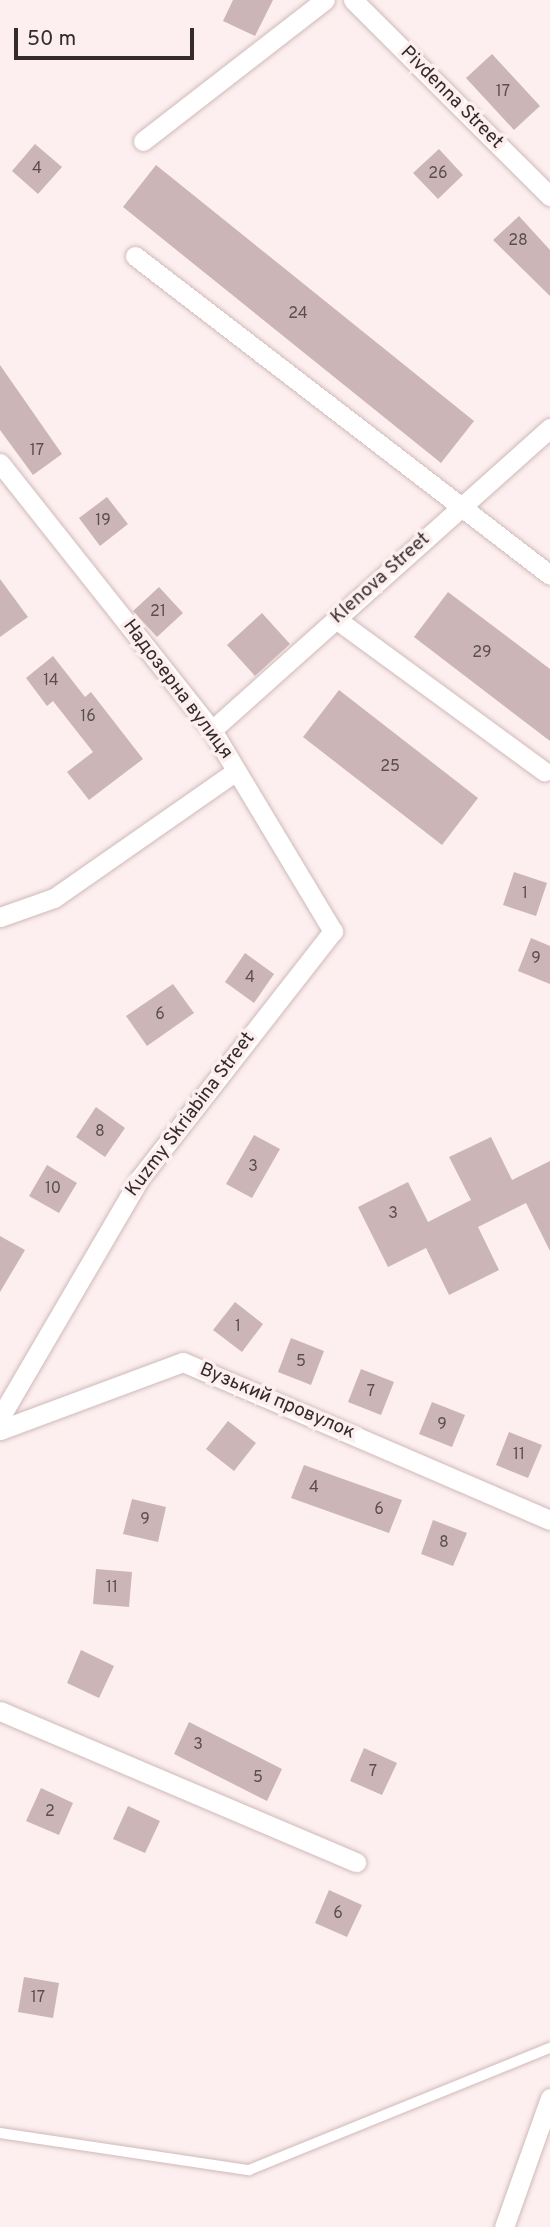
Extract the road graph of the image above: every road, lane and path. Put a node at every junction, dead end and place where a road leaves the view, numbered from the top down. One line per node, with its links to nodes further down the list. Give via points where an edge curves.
1 (325, 0): 3 (street)
2 (353, 0): 4 (street, Pivdenna Street)
3 (143, 141)
4 (550, 196)
5 (135, 256): 8 (street)
6 (550, 428): 8 (street, Klenova Street)
7 (0, 463): 11 (street, Надозерна вулиця)
8 (461, 507): 9 (street); 10 (street, Klenova Street)
9 (550, 575)
10 (336, 619): 11 (street, Klenova Street); 13 (street)
11 (212, 730): 12 (street, Надозерна вулиця)
12 (236, 771): 14 (street, via 54,898); 15 (street, Надозерна вулиця)
13 (544, 771)
14 (0, 917)
15 (333, 931): 16 (street, Kuzmy Skriabina Street, via 140,1178)
16 (0, 1418)
17 (0, 1430): 18 (street, Вузький провулок, via 183,1362)
18 (550, 1520)
19 (0, 1711): 20 (street)
20 (356, 1862)
21 (550, 2048): 23 (lane, via 249,2170)
22 (550, 2098): 24 (street)
23 (0, 2133)
24 (504, 2227)

